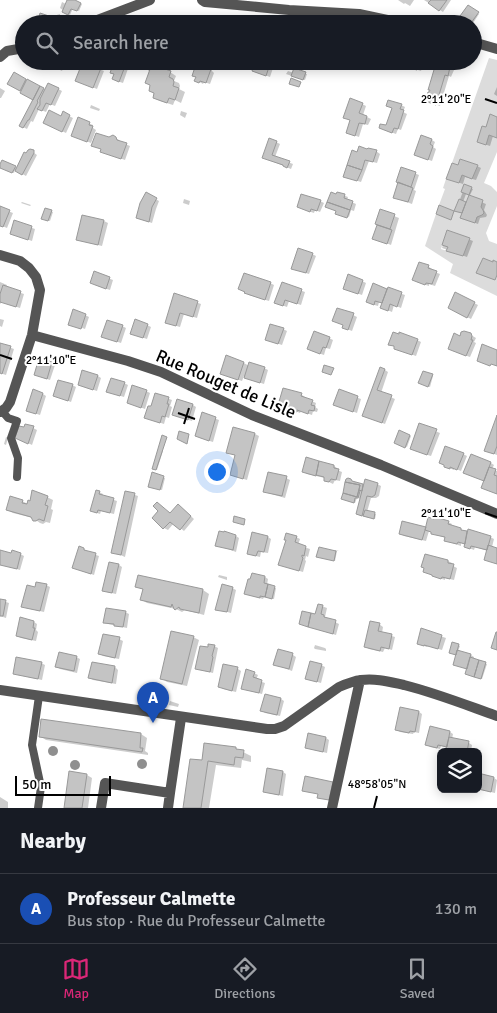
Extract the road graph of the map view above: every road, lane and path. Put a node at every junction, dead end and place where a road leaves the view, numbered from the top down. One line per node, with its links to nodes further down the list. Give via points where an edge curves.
1 (150, 0): 3 (street)
2 (202, 0): 4 (street)
3 (111, 15)
4 (364, 15)
5 (482, 45): 6 (street)
6 (497, 49)
7 (15, 50): 8 (street)
8 (2, 52)
9 (0, 255): 10 (street, via 20,261 36,277 40,290)
10 (32, 334): 11 (street, via 10,402); 13 (street, Rue Rouget de Lisle, via 161,372 252,414)
11 (1, 411): 12 (lane, via 17,421 12,438 18,458)
12 (17, 477)
13 (497, 514)
14 (360, 680): 17 (street, via 388,681 427,690); 18 (street, via 339,687 275,729); 23 (street)
15 (0, 690): 16 (street)
16 (39, 696): 18 (street); 20 (lane, via 32,745 41,787)
17 (497, 716)
18 (181, 718): 19 (street)
19 (170, 793): 21 (street, via 105,783); 22 (street)
20 (38, 808)
21 (101, 808)
22 (168, 808)
23 (332, 808)

